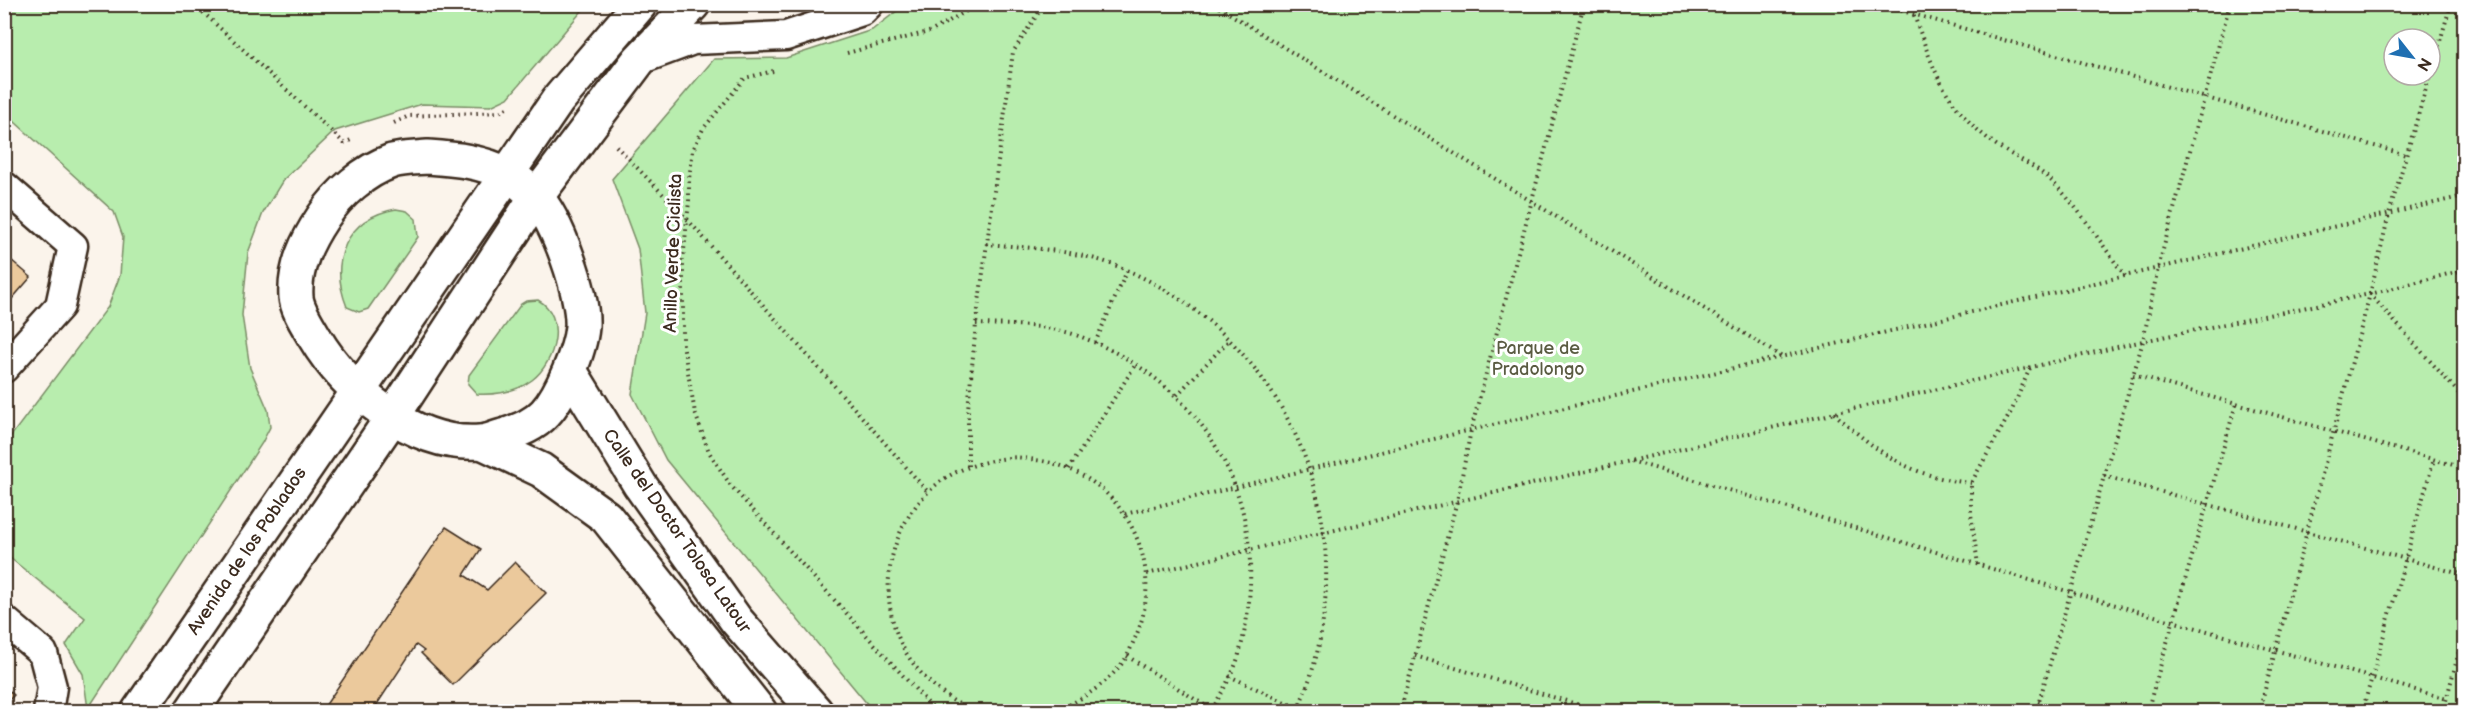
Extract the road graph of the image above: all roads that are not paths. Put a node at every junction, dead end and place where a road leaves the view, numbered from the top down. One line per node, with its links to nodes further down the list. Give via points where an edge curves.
1 (640, 4): 5 (main road, Avenida de los Poblados, via 558,100)
2 (693, 4): 4 (main road)
3 (869, 4): 4 (street, via 862,11 786,36 693,40)
4 (639, 60): 7 (main road)
5 (507, 174): 7 (main road); 10 (main road, Avenida de los Poblados); 10 (main road, via 470,160 428,157 393,161 365,173 330,206 306,243 296,299 320,345)
6 (4, 186): 8 (street, via 73,246 60,306)
7 (536, 197): 9 (main road, via 563,246 576,285 582,326); 11 (main road)
8 (4, 368)
9 (570, 371): 12 (main road, via 554,401 536,421); 18 (main road, Calle del Doctor Tolosa Latour, via 640,485 736,620)
10 (358, 392): 11 (main road); 15 (main road, Avenida de los Poblados)
11 (393, 416): 12 (main road, via 440,438); 16 (main road)
12 (482, 442): 17 (main road, via 541,470 606,517)
13 (4, 620): 14 (street, via 43,653 52,687)
14 (48, 711)
15 (138, 711)
16 (191, 711)
17 (760, 711)
18 (816, 711)

